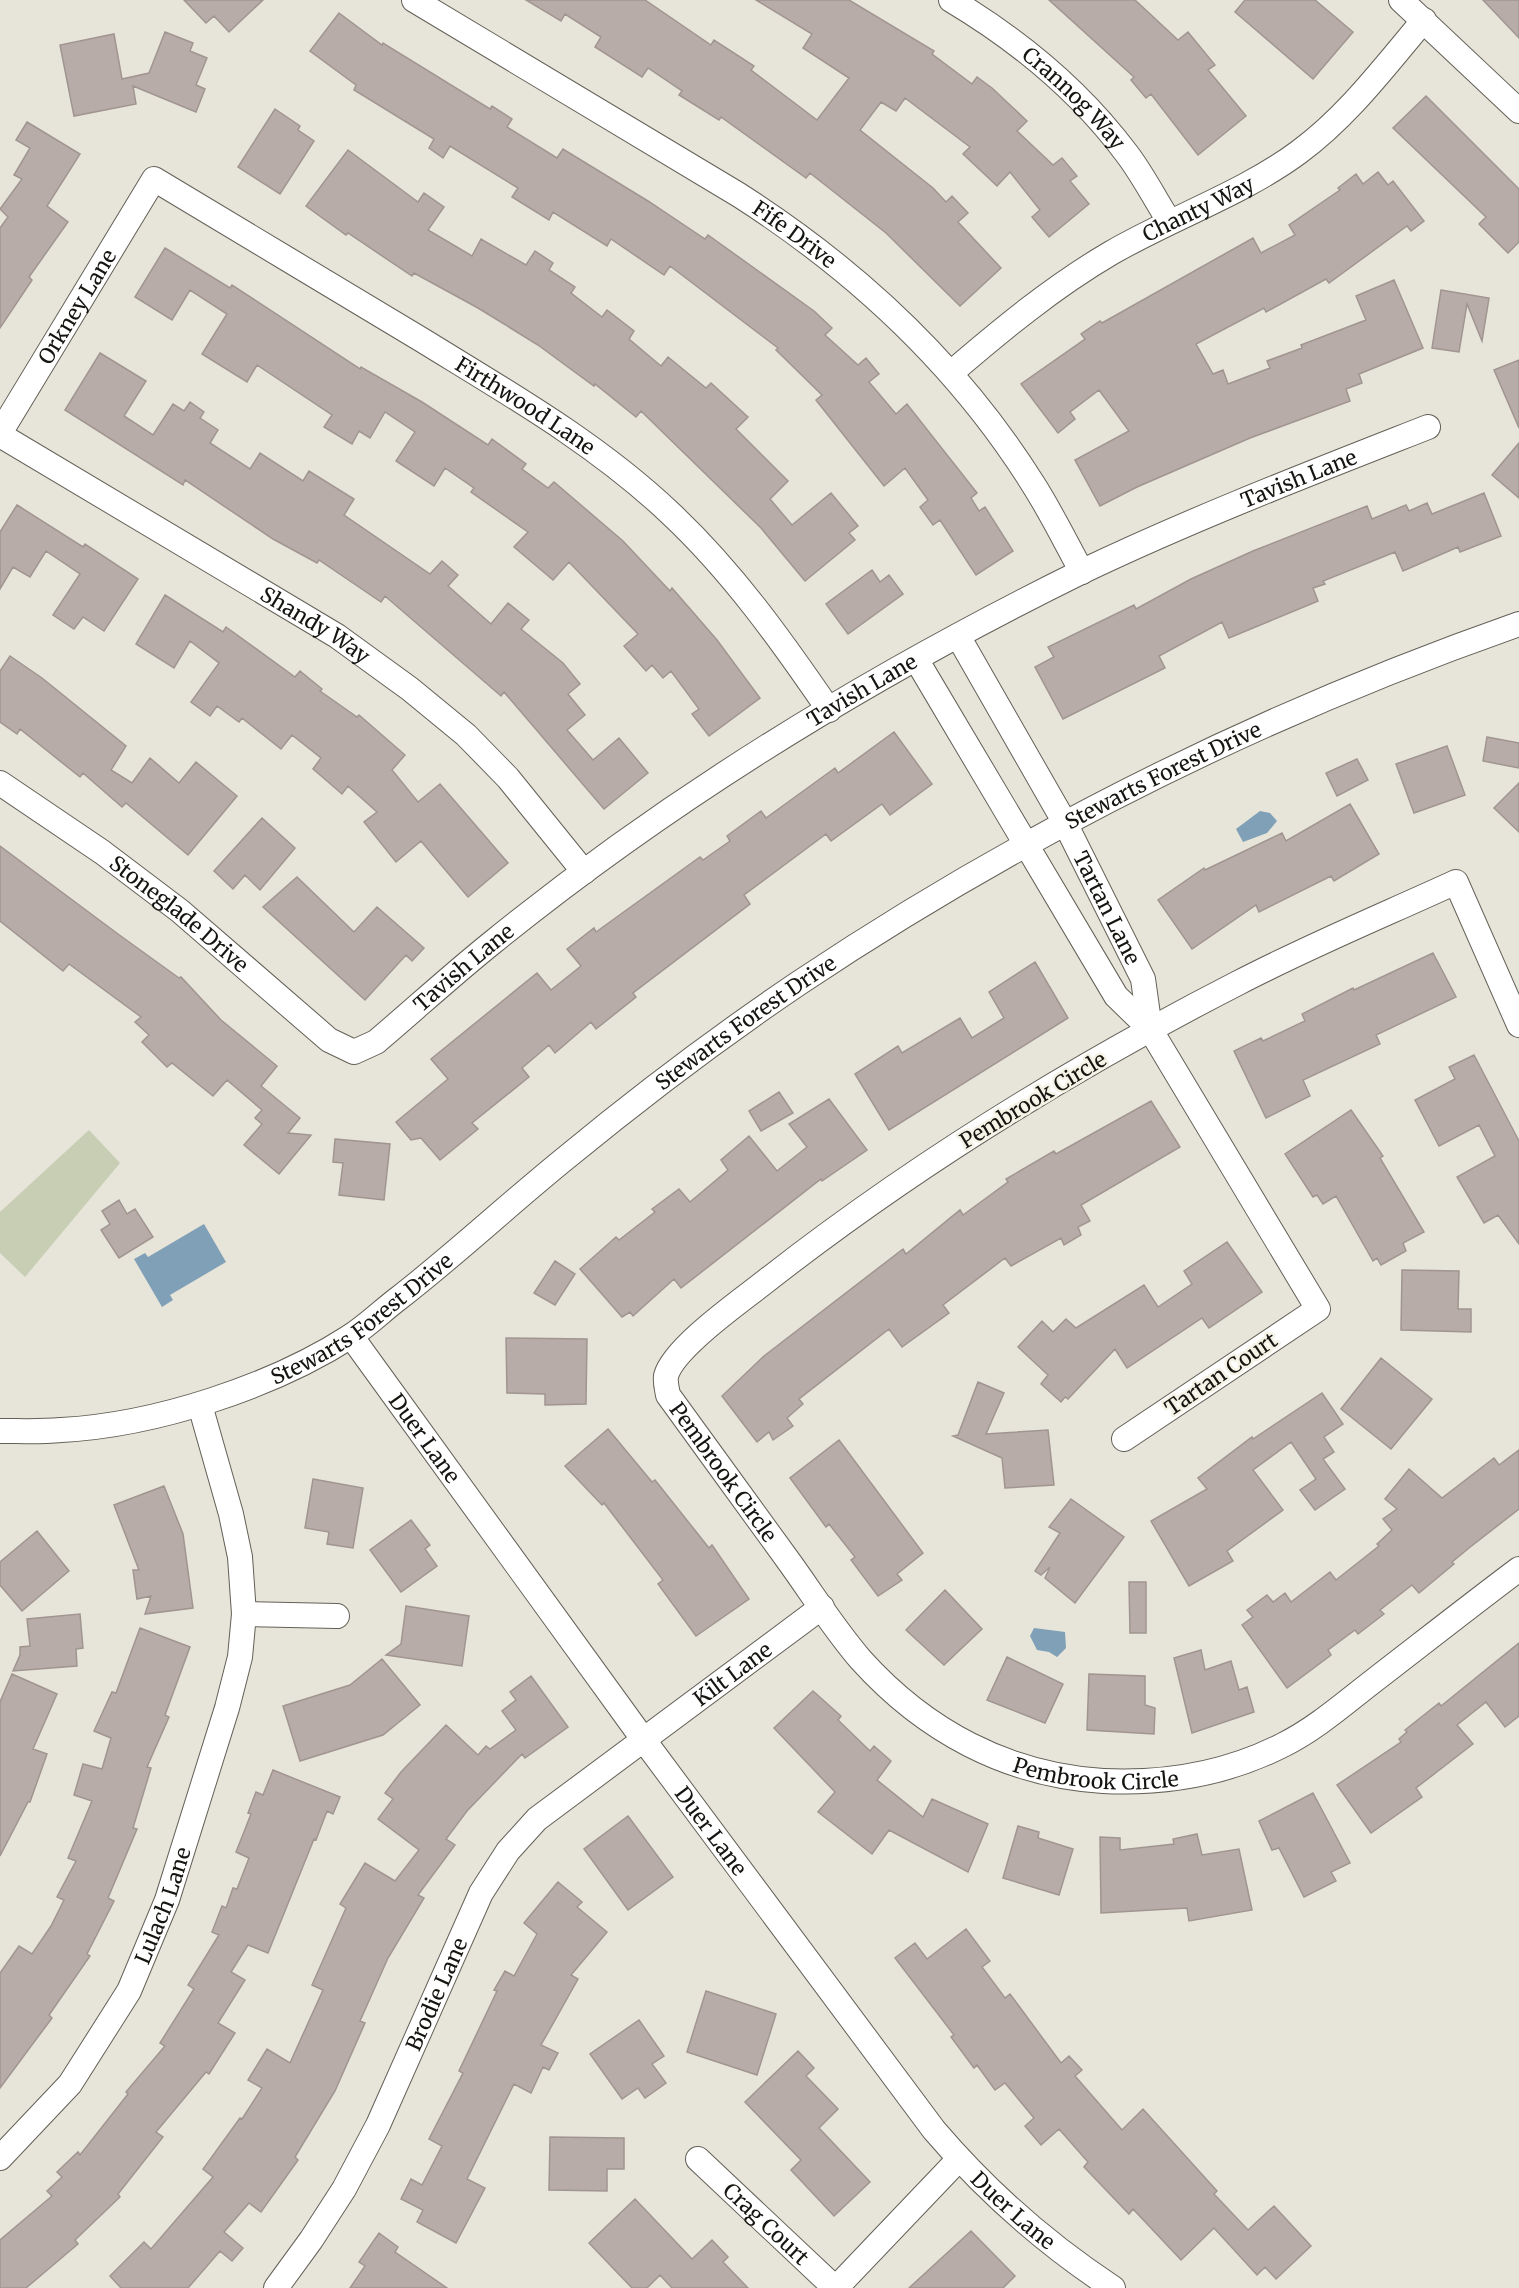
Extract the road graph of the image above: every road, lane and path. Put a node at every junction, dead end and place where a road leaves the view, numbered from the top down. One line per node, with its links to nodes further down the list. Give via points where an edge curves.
1 (414, 0): 8 (street, Fife Drive, via 789,227 901,322)
2 (951, 0): 7 (street, Crannog Way, via 1000,30 1049,70 1098,119 1128,155)
3 (1401, 0): 4 (street)
4 (1424, 20): 5 (street); 7 (street, Chanty Way, via 1347,110 1298,153)
5 (1519, 111)
6 (154, 179): 10 (street, Orkney Lane); 15 (street, Firthwood Lane, via 532,407 611,462 671,514 723,568 772,628)
7 (1169, 221): 8 (street, Chanty Way, via 1109,254 1054,291)
8 (951, 373): 11 (street, Fife Drive, via 1034,485)
9 (1428, 427): 11 (street, Tavish Lane, via 1236,503)
10 (0, 434): 19 (street, Shandy Way, via 327,630 410,688 466,735 508,778)
11 (1082, 572): 13 (street, Tavish Lane)
12 (1519, 624): 17 (street, Stewarts Forest Drive, via 1325,697)
13 (958, 636): 14 (street, Tavish Lane); 17 (street, Tartan Lane)
14 (916, 659): 15 (street, Tavish Lane); 18 (street, Tartan Lane)
15 (829, 710): 19 (street, Tavish Lane, via 725,774)
16 (0, 783): 22 (street, Stoneglade Drive, via 163,898 329,1040)
17 (1065, 823): 18 (street, Stewarts Forest Drive); 21 (street, Tartan Lane, via 1143,979)
18 (1025, 844): 21 (street, Tartan Lane, via 1116,996); 24 (street, Stewarts Forest Drive, via 798,984 693,1060 567,1157)
19 (585, 872): 22 (street, Tavish Lane, via 494,941 376,1042)
20 (1519, 1025): 21 (street, Pembrook Circle, via 1456,882 1240,981)
21 (1150, 1029): 23 (street, Tartan Lane); 29 (street, Pembrook Circle, via 993,1121 837,1226 698,1336 672,1363 666,1376 668,1395)
22 (354, 1052)
23 (1318, 1309): 27 (street, Tartan Court)
24 (351, 1335): 25 (street, Stewarts Forest Drive, via 290,1368); 32 (street, Duer Lane)
25 (200, 1405): 26 (street, Stewarts Forest Drive, via 63,1430); 30 (street, Lulach Lane, via 240,1557)
26 (0, 1431)
27 (1124, 1439)
28 (1519, 1569): 29 (street, Pembrook Circle, via 1285,1744 1206,1774 1136,1783 1049,1774 999,1760 962,1743 895,1695 859,1657)
29 (822, 1607): 32 (street, Kilt Lane)
30 (244, 1614): 31 (street); 33 (street, Lulach Lane, via 240,1657 227,1708 167,1900 139,1970 105,2033 70,2084)
31 (338, 1616)
32 (642, 1739): 35 (street, Duer Lane); 36 (street, Brodie Lane, via 537,1819 508,1851 481,1893 366,2146 311,2240)
33 (0, 2158)
34 (698, 2160): 37 (street, Crag Court)
35 (959, 2160): 37 (street); 38 (street, Duer Lane, via 1019,2217)
36 (276, 2288)
37 (836, 2288)
38 (1113, 2288)

